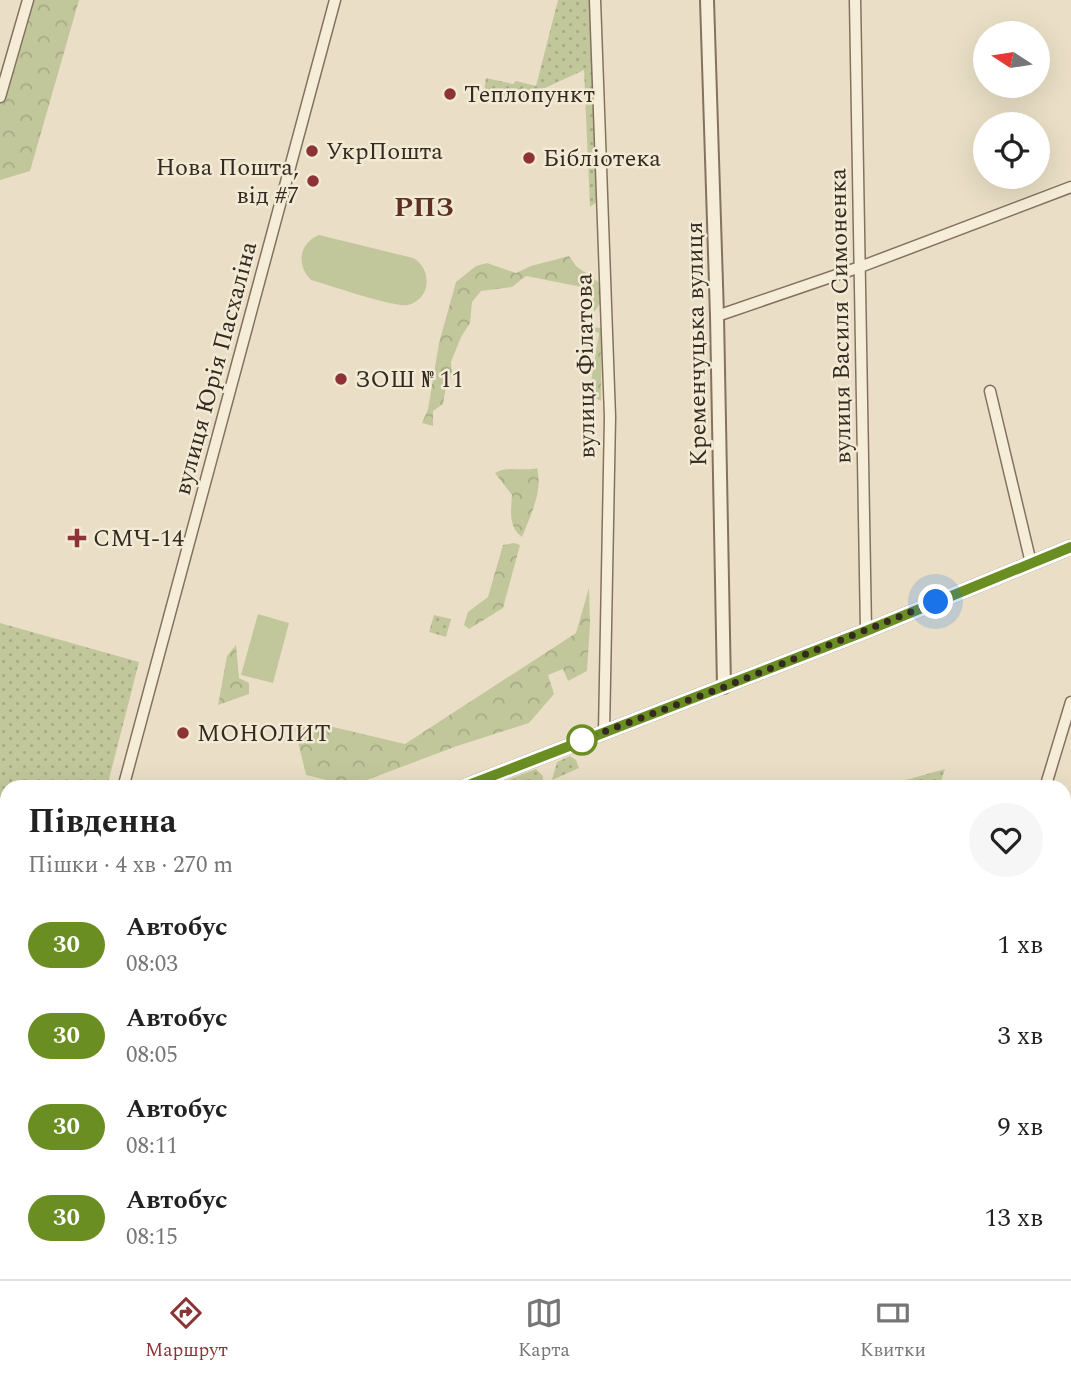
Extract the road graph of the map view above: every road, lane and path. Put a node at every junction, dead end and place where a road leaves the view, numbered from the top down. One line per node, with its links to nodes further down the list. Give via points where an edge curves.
1 (28, 0): 6 (street)
2 (335, 0): 18 (street, вулиця Юрія Пасхаліна)
3 (595, 0): 17 (street, вулиця Філатова, via 610,417)
4 (707, 0): 9 (street, Кременчуцька вулиця)
5 (855, 0): 8 (street, вулиця Василя Симоненка)
6 (0, 97)
7 (1071, 187): 8 (street)
8 (860, 267): 9 (street); 13 (street, вулиця Василя Симоненка)
9 (717, 316): 14 (street, Кременчуцька вулиця)
10 (990, 391): 12 (street)
11 (1071, 547): 12 (street)
12 (1031, 563): 13 (street)
13 (866, 631): 14 (street)
14 (724, 687): 17 (street)
15 (1071, 702): 16 (street)
16 (1069, 718): 20 (street)
17 (604, 732): 19 (street)
18 (125, 780)
19 (481, 780)
20 (1048, 780)

